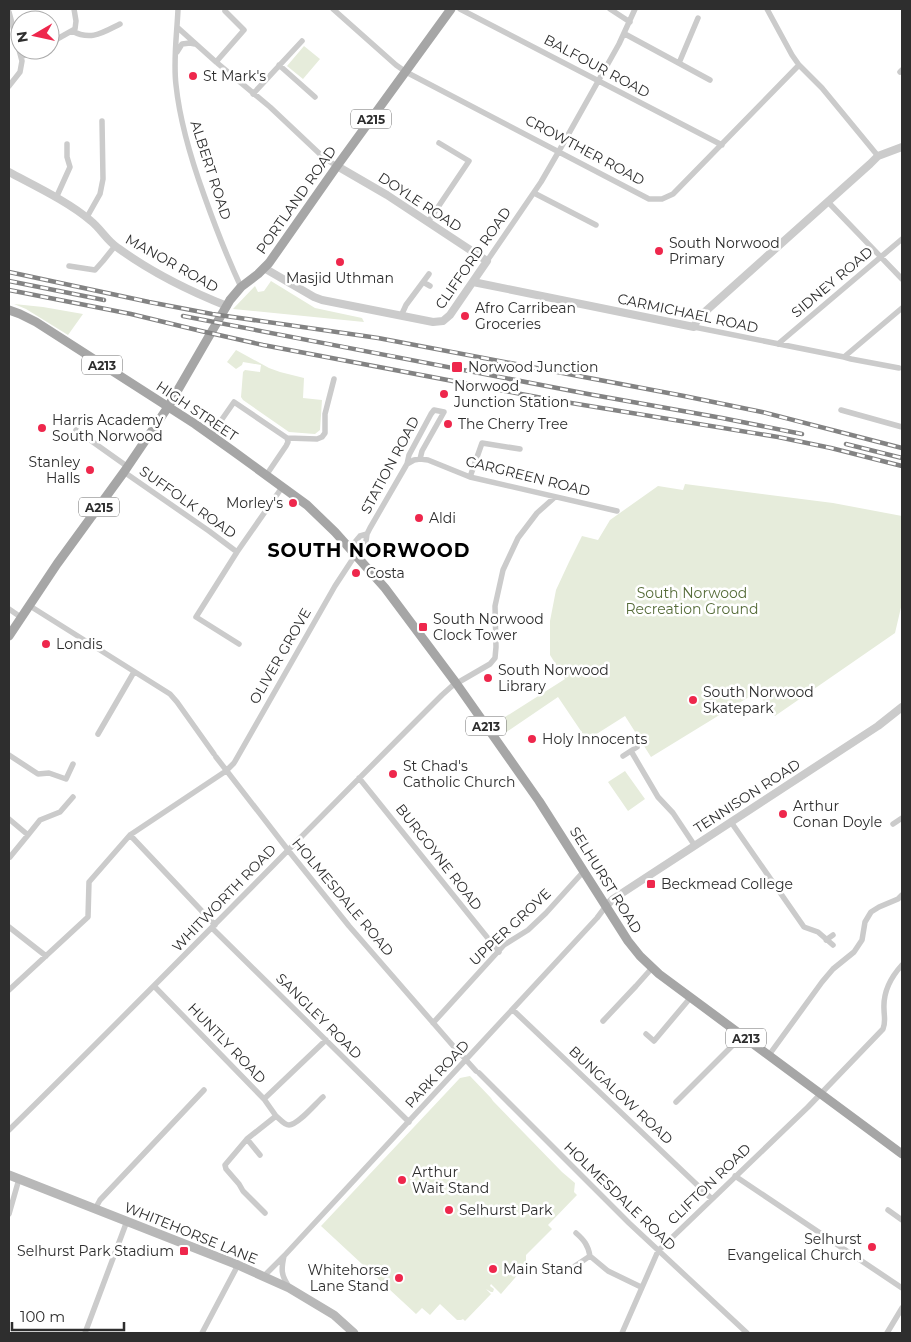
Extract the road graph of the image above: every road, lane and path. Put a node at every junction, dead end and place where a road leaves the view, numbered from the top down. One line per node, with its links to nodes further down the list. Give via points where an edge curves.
1 (74, 9): 14 (street, via 76,25)
2 (178, 9): 13 (street, ALBERT ROAD)
3 (333, 9): 25 (street, CROWTHER ROAD)
4 (451, 9): 25 (main road, PORTLAND ROAD / A215)
5 (460, 9): 26 (street, BALFOUR ROAD)
6 (610, 9): 11 (street)
7 (635, 9): 11 (street, CLIFFORD ROAD)
8 (767, 9): 23 (street)
9 (225, 11): 21 (street, via 244,30)
10 (698, 18): 22 (street)
11 (630, 22): 15 (street, CLIFFORD ROAD)
12 (120, 24): 14 (street, via 92,36)
13 (177, 28): 18 (street); 19 (street, ALBERT ROAD)
14 (72, 31): 16 (street)
15 (625, 34): 22 (street); 26 (street, CLIFFORD ROAD)
16 (60, 38)
17 (302, 41): 24 (street)
18 (198, 46): 19 (street, via 182,44); 21 (street)
19 (176, 56): 57 (street, ALBERT ROAD, via 177,94 187,145)
20 (21, 60): 28 (street, via 20,72)
21 (216, 62): 29 (street)
22 (679, 63): 27 (street)
23 (799, 65): 34 (street, CROWTHER ROAD); 37 (street)
24 (279, 66): 29 (street); 30 (street)
25 (406, 72): 36 (street, CROWTHER ROAD); 38 (main road, PORTLAND ROAD / A215)
26 (598, 80): 34 (street, BALFOUR ROAD); 36 (street, CLIFFORD ROAD)
27 (710, 80)
28 (9, 86)
29 (253, 94): 38 (street, via 322,156)
30 (314, 97)
31 (102, 121): 43 (street, via 103,183)
32 (439, 143): 44 (street, via 469,161)
33 (66, 144): 41 (street, via 70,167)
34 (722, 145): 36 (street, CROWTHER ROAD, via 673,194 662,199 649,199)
35 (902, 147): 37 (street)
36 (560, 151): 40 (street, CLIFFORD ROAD)
37 (878, 156): 42 (street)
38 (338, 166): 44 (street, DOYLE ROAD); 51 (main road, PORTLAND ROAD / A215)
39 (9, 172): 41 (street, MANOR ROAD)
40 (534, 193): 45 (street); 49 (street, CLIFFORD ROAD)
41 (56, 198): 43 (street, MANOR ROAD)
42 (828, 202): 48 (street); 62 (street, via 698,318)
43 (87, 217): 47 (street, MANOR ROAD)
44 (428, 222): 49 (street, DOYLE ROAD)
45 (596, 225)
46 (902, 239): 48 (street, SIDNEY ROAD)
47 (115, 246): 50 (street, via 95,270); 58 (street, MANOR ROAD, via 176,283)
48 (881, 257): 53 (street); 63 (street, SIDNEY ROAD)
49 (488, 261): 55 (street, CLIFFORD ROAD)
50 (69, 266)
51 (264, 268): 57 (main road, PORTLAND ROAD / A215); 61 (street, CLIFFORD ROAD, via 318,299)
52 (429, 274): 54 (street)
53 (902, 279)
54 (423, 282): 56 (street); 61 (street)
55 (473, 282): 61 (street, CLIFFORD ROAD, via 443,321); 62 (street, CARMICHAEL ROAD)
56 (430, 286)
57 (241, 287): 58 (main road, PORTLAND ROAD / A215)
58 (227, 306): 67 (main road, PORTLAND ROAD / A215)
59 (902, 308): 64 (street)
60 (9, 310): 67 (main road, HIGH STREET / A213, via 36,322)
61 (401, 316)
62 (694, 327): 63 (street, CARMICHAEL ROAD)
63 (778, 344): 64 (street, CARMICHAEL ROAD)
64 (844, 357): 65 (street, CARMICHAEL ROAD)
65 (899, 368)
66 (334, 379): 72 (street, via 325,414 325,433 317,439)
67 (168, 407): 71 (main road, HIGH STREET / A213); 76 (main road, A215)
68 (841, 410): 69 (street)
69 (902, 427)
70 (76, 430): 76 (street, SUFFOLK ROAD)
71 (211, 435): 72 (street, via 234,402); 77 (main road, HIGH STREET / A213)
72 (287, 438): 77 (street, via 286,446)
73 (520, 450): 78 (street, via 482,442)
74 (420, 459): 75 (street); 75 (street, STATION ROAD, via 444,412 434,410 431,414); 78 (street, CARGREEN ROAD)
75 (407, 464): 82 (street, STATION ROAD)
76 (126, 470): 83 (street, SUFFOLK ROAD); 85 (main road, A215)
77 (267, 474): 79 (main road, HIGH STREET / A213)
78 (470, 477): 80 (street, CARGREEN ROAD)
79 (283, 486): 83 (street); 84 (main road, HIGH STREET / A213, via 307,505)
80 (555, 496): 81 (street, CARGREEN ROAD); 91 (street, WHITWORTH ROAD, via 518,538 503,570 495,606 495,658)
81 (617, 511)
82 (367, 534): 84 (street, STATION ROAD, via 366,541); 84 (street, STATION ROAD, via 360,536)
83 (237, 552): 89 (street, via 196,617)
84 (354, 553): 91 (main road, SELHURST ROAD / A213, via 385,588); 99 (street, OLIVER GROVE, via 234,763)
85 (30, 606): 87 (main road, A215); 90 (street, HOLMESDALE ROAD)
86 (9, 609): 87 (street)
87 (22, 618): 88 (main road, A215)
88 (9, 636)
89 (239, 644)
90 (134, 672): 93 (street); 99 (street, HOLMESDALE ROAD, via 174,698)
91 (456, 683): 100 (street, WHITWORTH ROAD); 111 (main road, SELHURST ROAD / A213)
92 (902, 706): 104 (street, TENNISON ROAD, via 878,726)
93 (98, 734)
94 (637, 747): 95 (street)
95 (631, 751): 97 (street); 108 (street, via 658,797)
96 (9, 755): 98 (street, via 38,774 49,773 66,779)
97 (624, 756)
98 (73, 764)
99 (226, 771): 107 (street, OLIVER GROVE); 109 (street, HOLMESDALE ROAD)
100 (360, 778): 109 (street, WHITWORTH ROAD); 119 (street, BURGOYNE ROAD)
101 (73, 797): 106 (street, via 60,812 40,820)
102 (9, 818): 106 (street)
103 (902, 818): 105 (street)
104 (731, 822): 108 (street, TENNISON ROAD); 117 (street, via 804,927 818,932)
105 (893, 824)
106 (28, 835): 110 (street)
107 (130, 835): 114 (street, SANGLEY ROAD); 120 (street, OLIVER GROVE, via 89,882 88,918)
108 (695, 846): 113 (street, TENNISON ROAD)
109 (288, 850): 114 (street, WHITWORTH ROAD); 128 (street, HOLMESDALE ROAD)
110 (10, 856)
111 (584, 871): 113 (main road, SELHURST ROAD / A213); 119 (street, UPPER GROVE, via 546,913)
112 (902, 895): 132 (street, via 871,912 865,922 862,940 854,952 822,982)
113 (606, 906): 122 (main road, SELHURST ROAD / A213, via 628,941); 126 (street, PARK ROAD)
114 (214, 926): 123 (street, WHITWORTH ROAD); 131 (street, SANGLEY ROAD)
115 (9, 927): 120 (street)
116 (833, 934): 117 (street)
117 (826, 940): 118 (street)
118 (832, 945)
119 (499, 952): 128 (street, UPPER GROVE)
120 (46, 956): 124 (street, OLIVER GROVE)
121 (902, 965): 135 (street, CLIFTON ROAD, via 886,990 884,1029)
122 (652, 968): 125 (main road, SELHURST ROAD / A213); 127 (street)
123 (154, 986): 137 (street, HUNTLY ROAD); 141 (street, WHITWORTH ROAD)
124 (9, 990)
125 (691, 997): 129 (street, via 654,1041); 130 (main road, SELHURST ROAD / A213)
126 (513, 1010): 133 (street, PARK ROAD); 148 (street, BUNGALOW ROAD)
127 (603, 1022)
128 (433, 1023): 133 (street, HOLMESDALE ROAD)
129 (646, 1034)
130 (742, 1036): 132 (main road, SELHURST ROAD / A213); 138 (street)
131 (326, 1040): 137 (street, HUNTLY ROAD); 140 (street, SANGLEY ROAD)
132 (769, 1055): 135 (main road, SELHURST ROAD / A213)
133 (466, 1061): 140 (street, PARK ROAD); 156 (street, HOLMESDALE ROAD)
134 (204, 1090): 149 (street, via 100,1200)
135 (820, 1093): 143 (main road, SELHURST ROAD / A213); 146 (street, CLIFTON ROAD)
136 (323, 1097): 139 (street, via 293,1124 288,1125)
137 (264, 1099): 139 (street)
138 (676, 1102)
139 (276, 1116): 142 (street)
140 (409, 1122): 157 (street, PARK ROAD)
141 (9, 1130)
142 (247, 1139): 144 (street); 151 (street, via 225,1165 243,1191)
143 (902, 1154)
144 (260, 1155)
145 (9, 1175): 147 (main road, WHITEHORSE LANE)
146 (735, 1176): 148 (street, CLIFTON ROAD); 164 (street)
147 (19, 1178): 149 (main road, WHITEHORSE LANE); 152 (street)
148 (712, 1199): 156 (street, CLIFTON ROAD)
149 (96, 1209): 154 (main road, WHITEHORSE LANE)
150 (888, 1210): 153 (street)
151 (265, 1213)
152 (9, 1214)
153 (902, 1220)
154 (127, 1221): 159 (main road, WHITEHORSE LANE); 166 (street)
155 (576, 1233): 158 (street, via 585,1241)
156 (658, 1251): 162 (street, CLIFTON ROAD); 170 (street, HOLMESDALE ROAD)
157 (284, 1256): 161 (street, PARK ROAD); 163 (street, via 281,1269)
158 (590, 1256): 160 (street); 162 (street, via 608,1272)
159 (238, 1265): 161 (main road, WHITEHORSE LANE); 167 (street)
160 (575, 1266)
161 (263, 1277): 163 (main road, WHITEHORSE LANE)
162 (642, 1287): 169 (street, CLIFTON ROAD)
163 (289, 1288): 168 (main road, WHITEHORSE LANE, via 334,1315)
164 (902, 1288)
165 (902, 1308): 171 (street)
166 (85, 1333)
167 (202, 1333)
168 (354, 1333)
169 (622, 1333)
170 (747, 1333)
171 (887, 1333)

